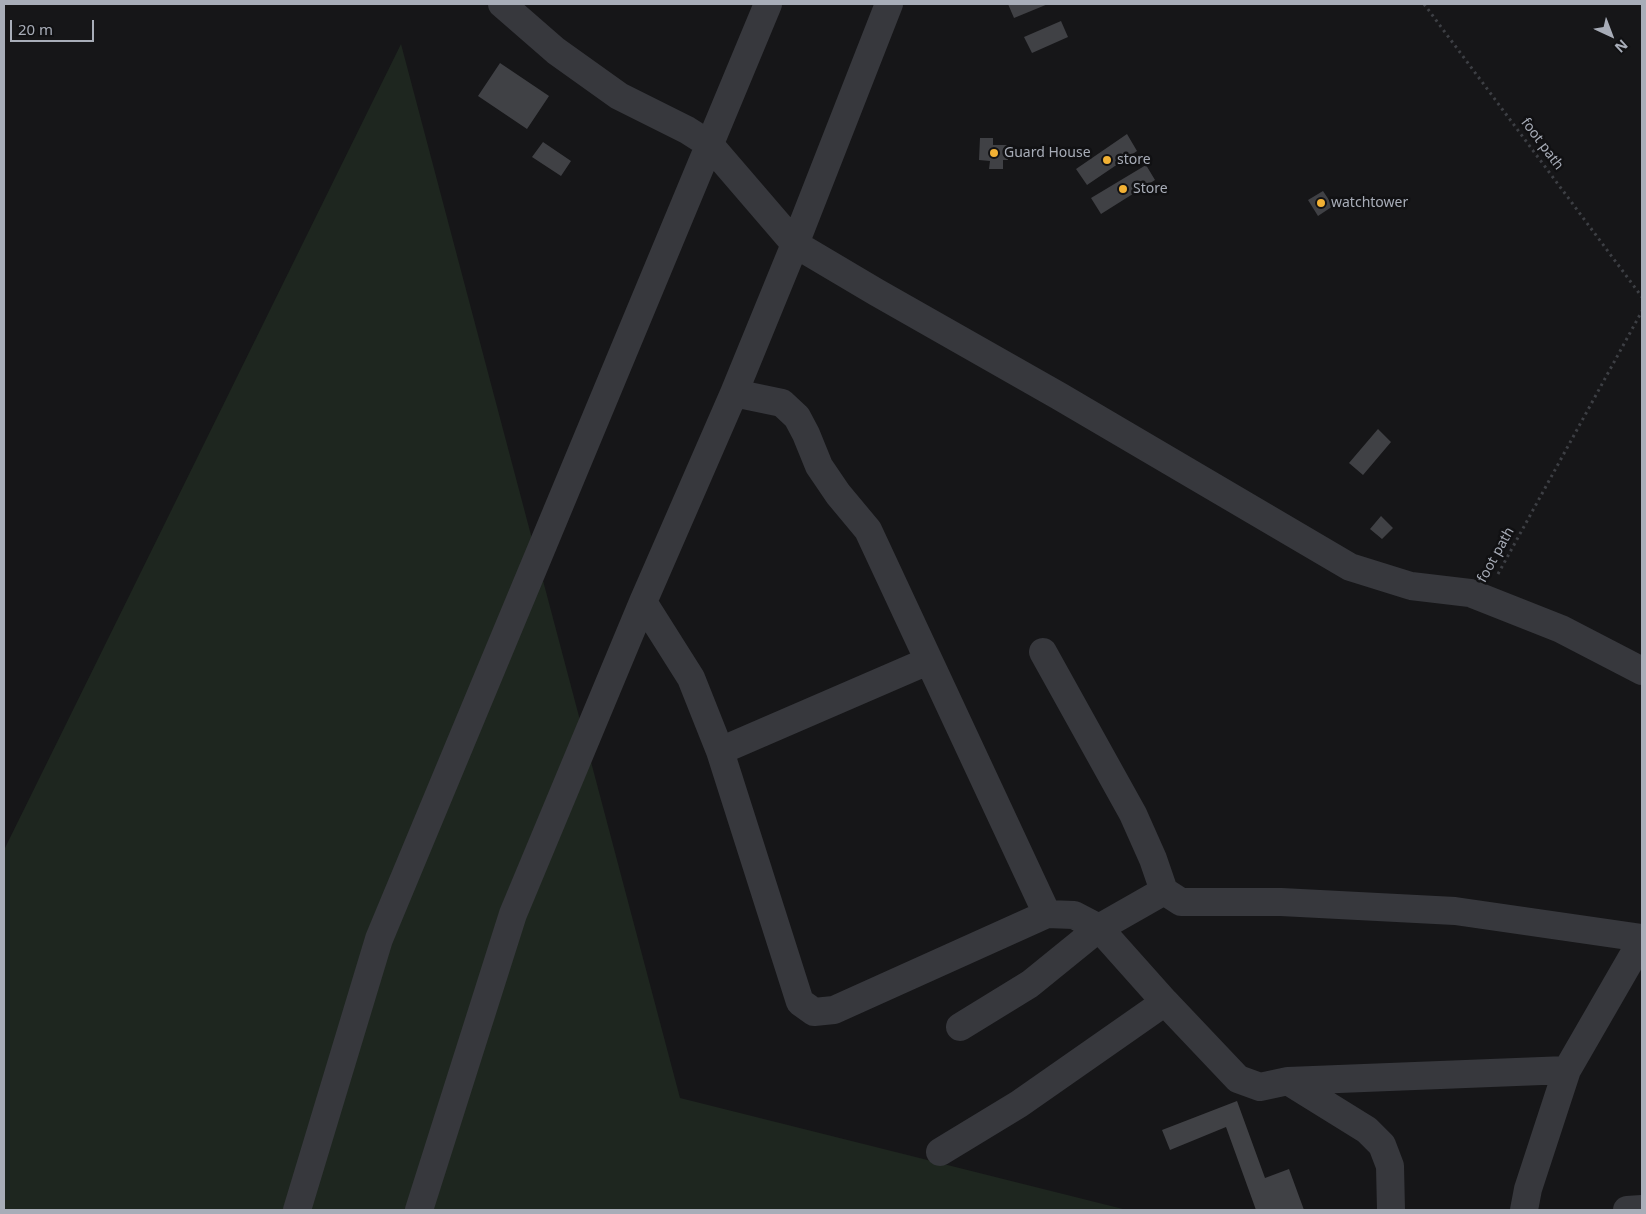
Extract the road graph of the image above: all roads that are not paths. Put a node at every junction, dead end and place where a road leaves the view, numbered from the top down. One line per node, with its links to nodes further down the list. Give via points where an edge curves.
1 (502, 4): 4 (street, via 556,52 619,96)
2 (768, 4): 4 (street)
3 (889, 4): 5 (street)
4 (709, 144): 5 (street); 22 (street, via 379,939)
5 (795, 244): 6 (street); 10 (street, via 1350,568 1411,586 1470,593 1561,629)
6 (734, 393): 7 (street); 9 (street, via 782,403 797,417 819,466 868,530)
7 (643, 602): 11 (street, via 691,678); 23 (street, via 513,914)
8 (1043, 652): 12 (street, via 1133,814 1154,859)
9 (928, 661): 11 (street); 13 (street)
10 (1642, 671)
11 (720, 752): 13 (street, via 800,1002 814,1012 834,1010)
12 (1164, 891): 14 (street); 15 (street, via 1181,902 1281,902 1455,911)
13 (1046, 914): 14 (street, via 1074,915)
14 (1099, 928): 16 (street); 17 (street, via 1030,984)
15 (1642, 939): 18 (street)
16 (1166, 1002): 19 (street, via 1238,1079 1260,1087); 20 (street, via 1019,1104)
17 (960, 1027)
18 (1568, 1070): 19 (street); 25 (street)
19 (1288, 1081): 24 (street, via 1367,1130 1382,1145 1390,1166)
20 (940, 1152)
21 (1642, 1209): 26 (street)
22 (297, 1210)
23 (419, 1210)
24 (1391, 1210)
25 (1524, 1210)
26 (1627, 1210)

